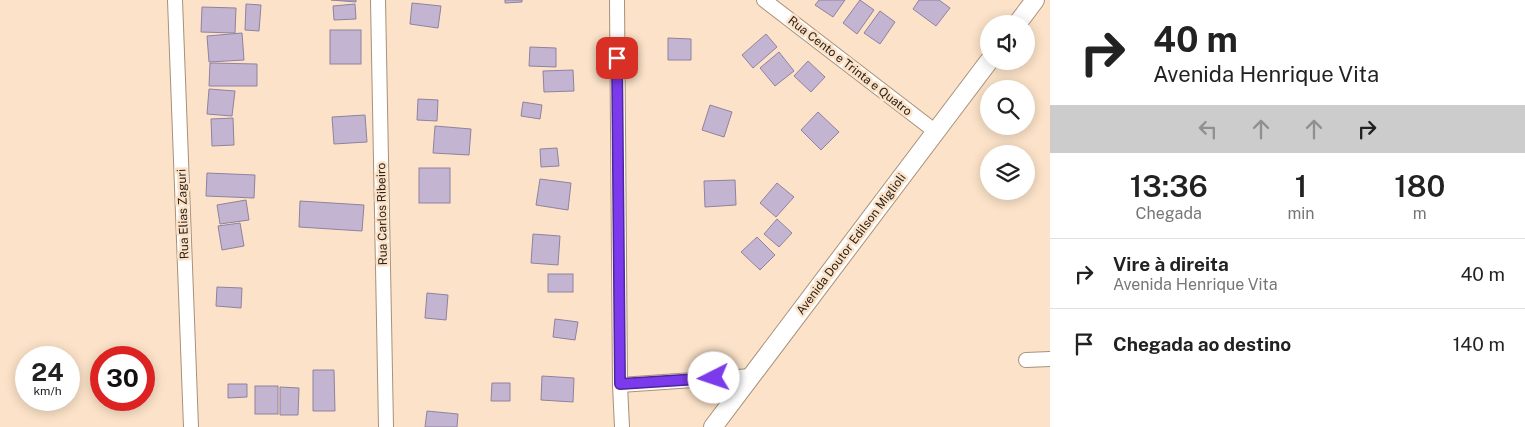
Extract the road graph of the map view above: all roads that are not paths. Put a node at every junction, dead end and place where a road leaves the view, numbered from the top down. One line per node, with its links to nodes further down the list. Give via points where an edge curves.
1 (175, 0): 13 (street, Rua Elias Zaguri)
2 (378, 0): 14 (street, Rua Carlos Ribeiro)
3 (616, 0): 12 (street)
4 (764, 0): 8 (street, Rua Cento e Trinta e Quatro)
5 (1035, 0): 6 (street)
6 (1024, 15)
7 (982, 70): 8 (street, Avenida Doutor Edilson Miglioli)
8 (936, 132): 11 (street, Avenida Doutor Edilson Miglioli)
9 (1050, 359): 10 (street)
10 (1026, 360)
11 (752, 376): 12 (street); 16 (street, Avenida Doutor Edilson Miglioli)
12 (620, 384): 15 (street)
13 (191, 427)
14 (386, 427)
15 (622, 427)
16 (713, 427)

